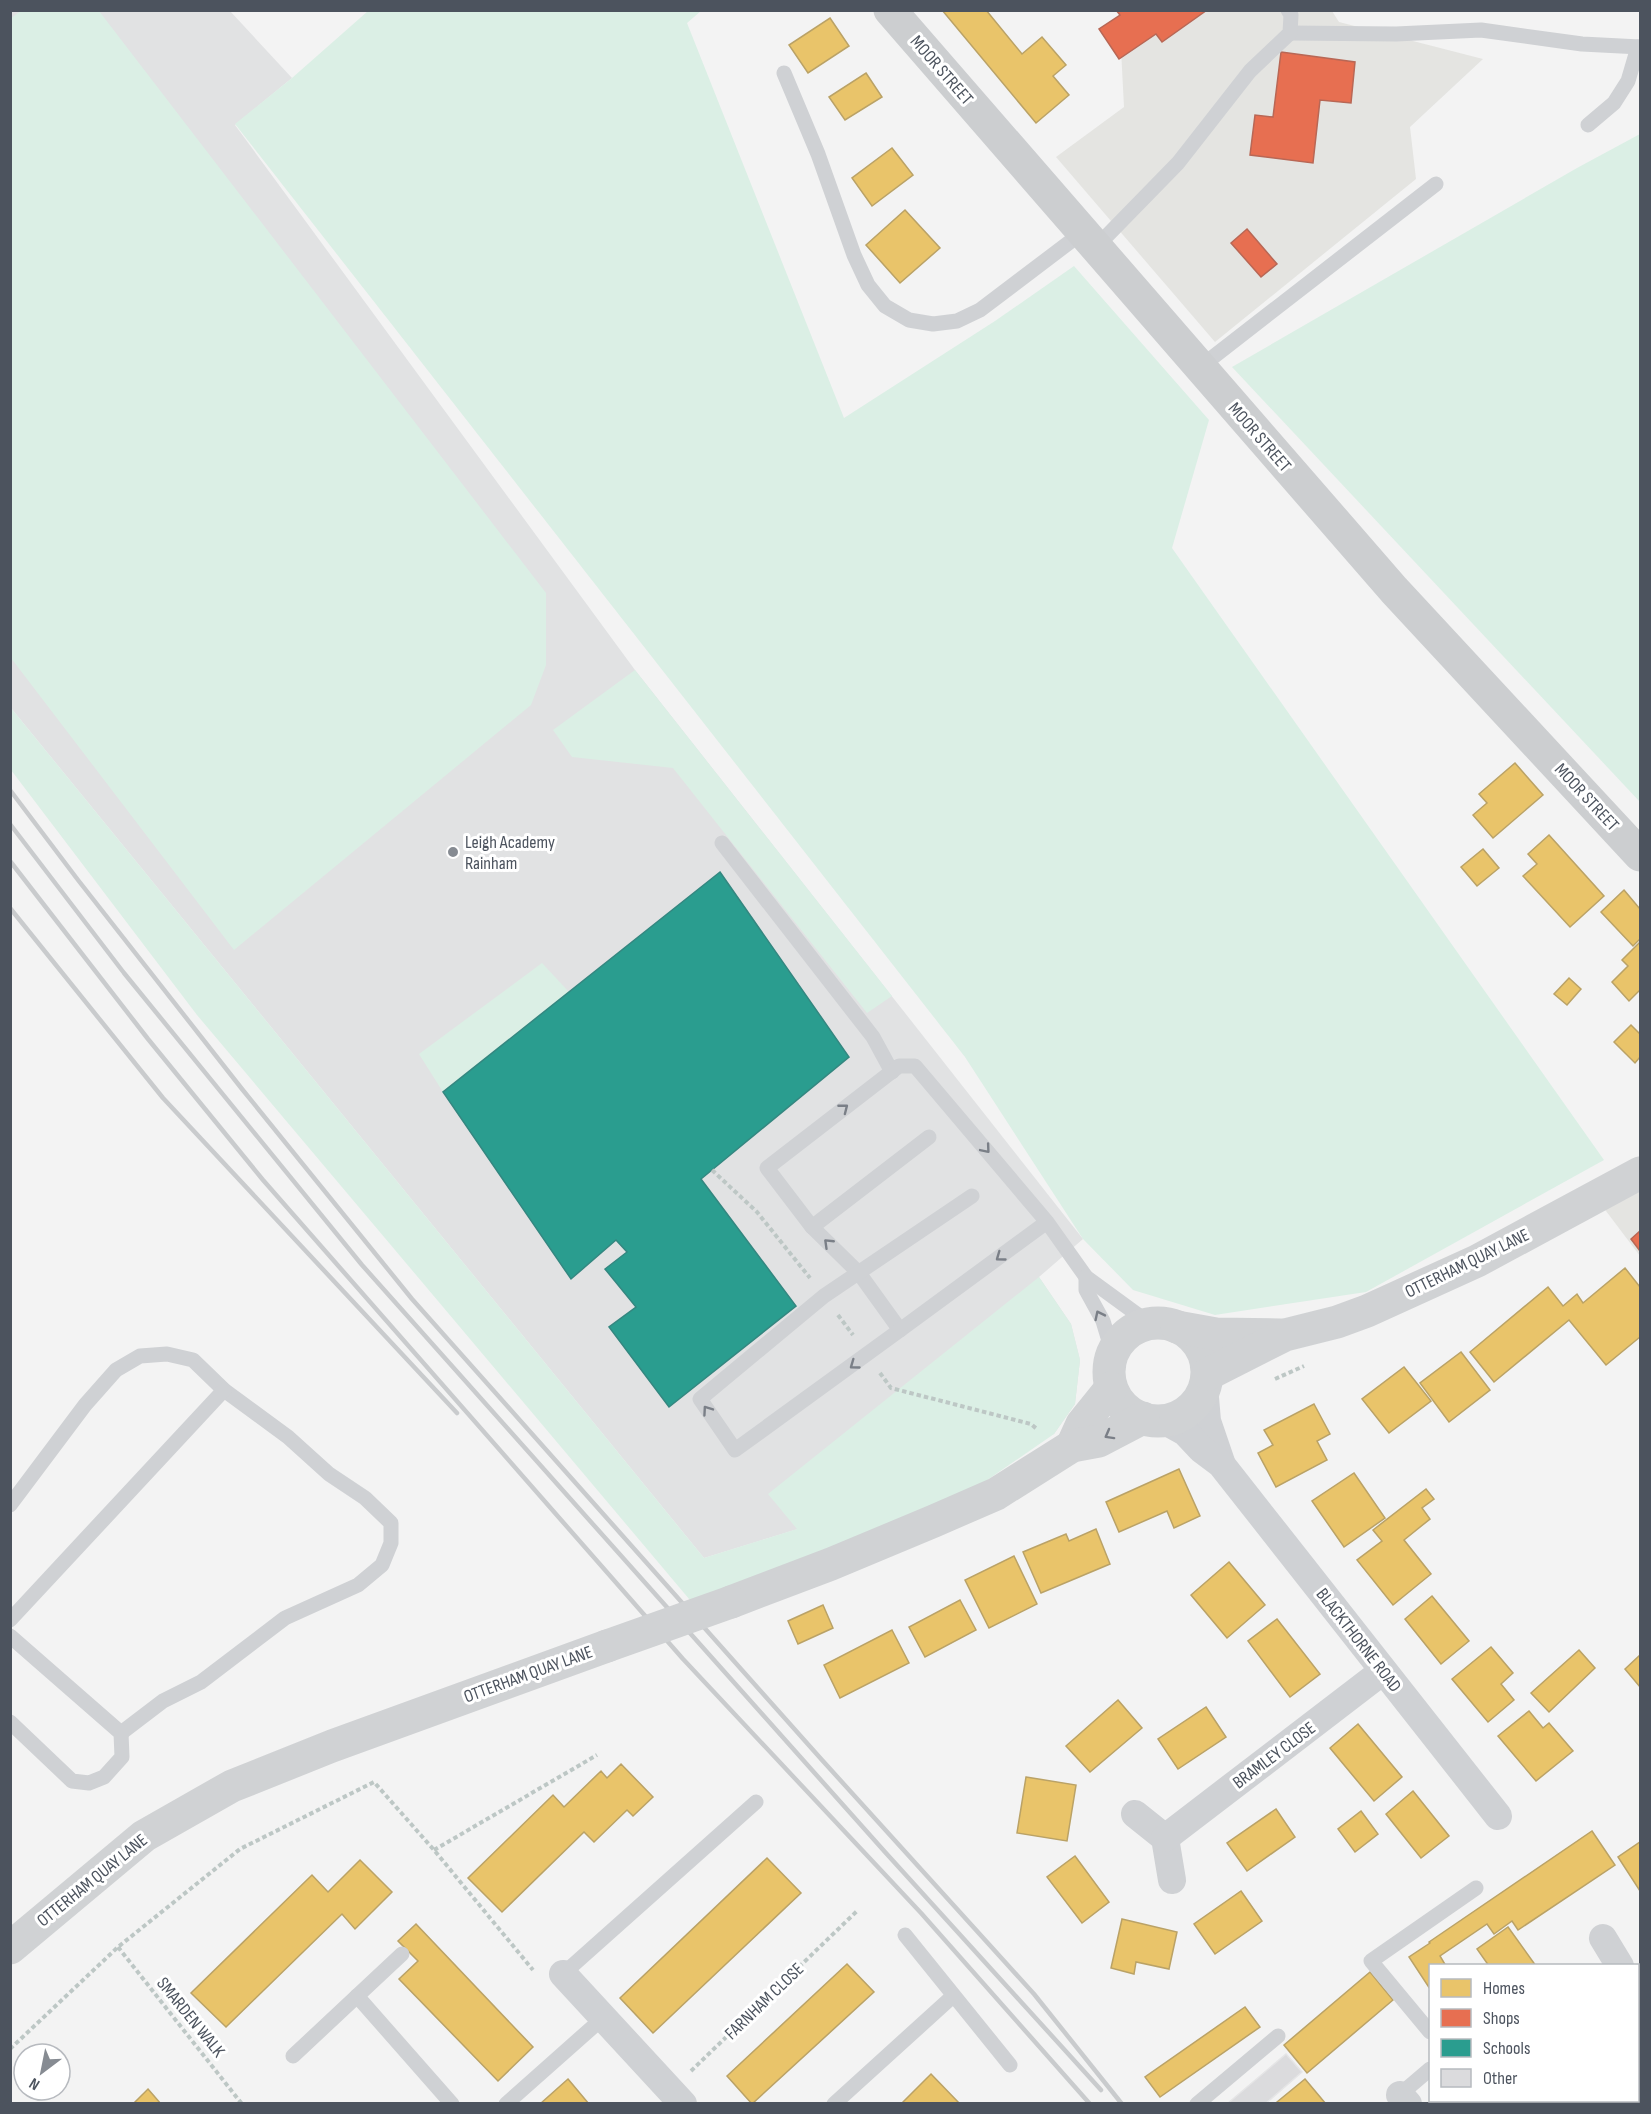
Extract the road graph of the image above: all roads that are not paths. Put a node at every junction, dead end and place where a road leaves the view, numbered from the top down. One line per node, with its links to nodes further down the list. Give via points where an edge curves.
1 (890, 10): 8 (main road, MOOR STREET)
2 (1288, 10): 3 (lane)
3 (1290, 33): 4 (lane, via 1481,30 1582,44); 8 (lane, via 1250,71 1178,163)
4 (1639, 47): 6 (lane, via 1628,81 1614,103)
5 (784, 73): 8 (lane, via 868,285 885,306 909,320 933,324 957,321 981,310)
6 (1588, 125)
7 (1436, 184): 9 (lane)
8 (1090, 239): 9 (main road, MOOR STREET)
9 (1199, 368): 11 (main road, MOOR STREET, via 1394,590)
10 (722, 843): 12 (lane, via 873,1036)
11 (1641, 855)
12 (892, 1072): 16 (lane, one-way to 16, via 899,1066 915,1065); 17 (lane, one-way to 12, via 767,1168)
13 (929, 1137): 17 (lane)
14 (1641, 1173): 22 (street, OTTERHAM QUAY LANE, via 1477,1262 1367,1311)
15 (972, 1196): 18 (lane)
16 (1047, 1222): 19 (lane); 21 (lane, one-way to 21)
17 (812, 1227): 18 (lane, one-way to 17)
18 (859, 1273): 21 (lane); 21 (lane, one-way to 18, via 735,1450 700,1399 824,1296)
19 (1086, 1277): 20 (lane); 23 (lane, one-way to 19, via 1103,1321 1086,1290)
20 (1163, 1325): 22 (street, OTTERHAM QUAY LANE, via 1216,1334); 23 (street, via 1131,1330); 24 (street, via 1200,1344 1206,1356)
21 (900, 1330)
22 (1285, 1335): 24 (street, OTTERHAM QUAY LANE)
23 (1113, 1354): 25 (street)
24 (1206, 1380): 27 (street, OTTERHAM QUAY LANE, via 1190,1410 1179,1418); 29 (street, BLACKTHORNE ROAD, via 1207,1420)
25 (1111, 1388): 27 (street, via 1123,1407); 28 (street, via 1082,1424)
26 (224, 1390): 30 (lane, via 193,1360 167,1354 140,1356 116,1370 85,1405); 31 (lane); 35 (lane, via 365,1498 391,1522 391,1544 382,1565 358,1586 285,1618 201,1682 163,1701)
27 (1155, 1420): 28 (street, OTTERHAM QUAY LANE, one-way to 28, via 1099,1441); 29 (street, BLACKTHORNE ROAD, via 1185,1432)
28 (1072, 1446): 44 (street, OTTERHAM QUAY LANE, bridge, via 996,1494 831,1564 232,1785 144,1836)
29 (1221, 1464): 33 (street, BLACKTHORNE ROAD)
30 (10, 1505)
31 (10, 1620)
32 (10, 1636): 35 (lane)
33 (1383, 1671): 38 (street, BLACKTHORNE ROAD); 39 (street, BRAMLEY CLOSE)
34 (10, 1722): 35 (lane, via 72,1781 89,1782 104,1777 122,1757)
35 (121, 1733)
36 (756, 1802): 47 (lane)
37 (1135, 1814): 39 (street)
38 (1498, 1816)
39 (1165, 1838): 40 (street)
40 (1173, 1880)
41 (1476, 1888): 51 (lane, via 1371,1961)
42 (904, 1935): 49 (lane)
43 (1603, 1938): 46 (street)
44 (10, 1948)
45 (402, 1954): 48 (lane)
46 (1619, 1964)
47 (563, 1974): 50 (street)
48 (357, 1996): 53 (lane); 58 (lane)
49 (952, 1996): 54 (lane); 60 (lane)
50 (604, 2017): 56 (street); 59 (lane)
51 (1429, 2030)
52 (1278, 2036): 61 (lane)
53 (293, 2056)
54 (1010, 2065)
55 (1429, 2071): 57 (lane)
56 (676, 2097)
57 (1399, 2100)
58 (452, 2103)
59 (506, 2103)
60 (834, 2103)
61 (1197, 2103)

